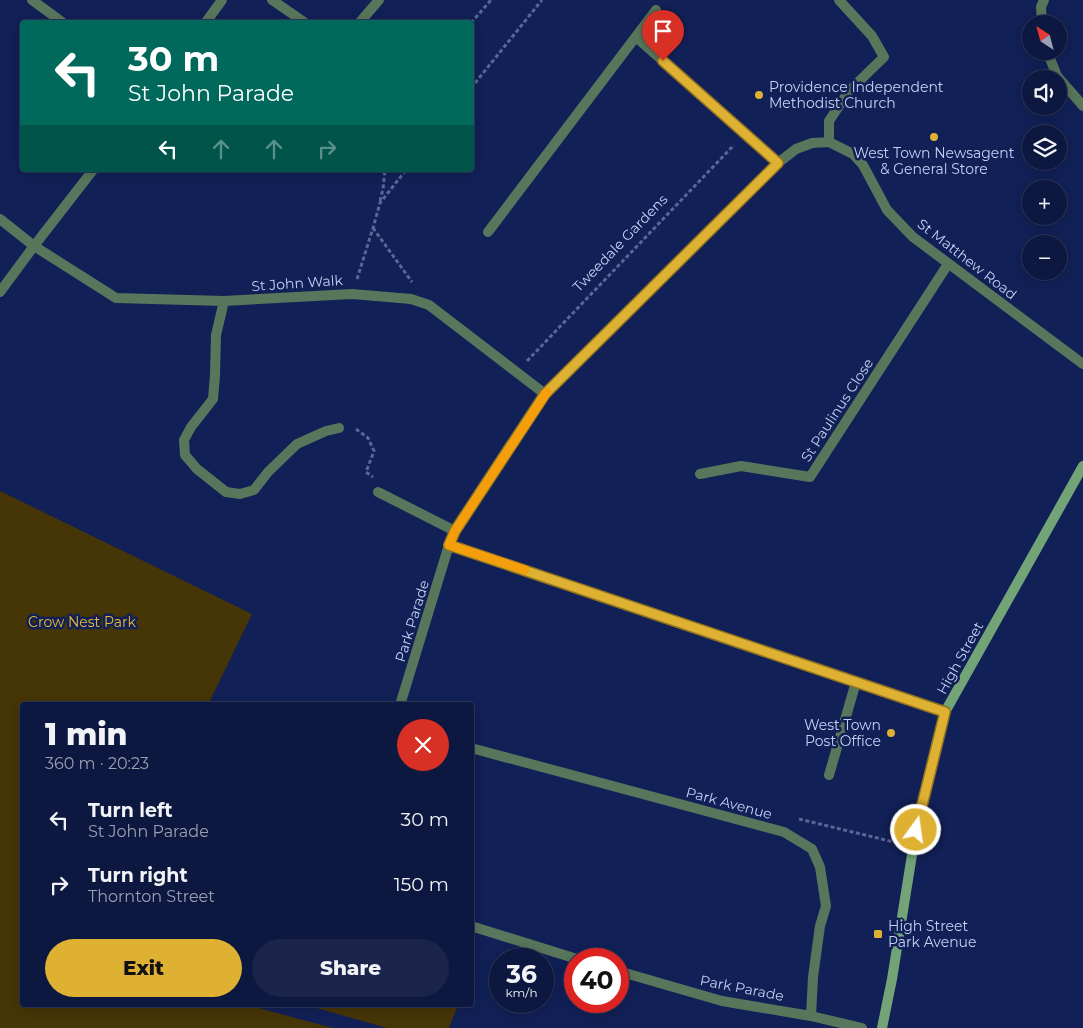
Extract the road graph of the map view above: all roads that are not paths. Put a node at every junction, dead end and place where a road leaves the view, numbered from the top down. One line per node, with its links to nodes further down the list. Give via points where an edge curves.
1 (32, 0): 9 (street)
2 (222, 0): 10 (street)
3 (272, 0): 11 (street)
4 (379, 0): 12 (street)
5 (839, 0): 16 (street, via 872,36 884,57 849,91 828,121)
6 (1044, 0): 8 (street)
7 (656, 10): 13 (street)
8 (1041, 15)
9 (59, 20)
10 (207, 20)
11 (301, 20)
12 (362, 20)
13 (636, 36): 17 (street); 20 (street)
14 (1051, 60): 15 (street, via 1057,76)
15 (1083, 106)
16 (829, 142): 17 (street, Park Parade, via 812,143 796,149); 22 (street, St Matthew Road, via 853,154 863,165 887,210 913,237)
17 (778, 163): 26 (street, Park Parade)
18 (91, 172): 21 (street)
19 (0, 218): 21 (street, St John Walk)
20 (488, 232)
21 (34, 246): 23 (street); 24 (street, St John Walk, via 116,298)
22 (948, 264): 25 (street, St Matthew Road); 29 (street, St Paulinus Close, via 810,477 741,466)
23 (0, 292)
24 (224, 301): 26 (street, St John Walk, via 352,294 411,299 429,305); 27 (street, via 216,335 213,399 184,440 185,455 197,469 226,492 240,494 254,490 297,444)
25 (1083, 364)
26 (545, 394): 31 (street, Park Parade)
27 (339, 428)
28 (1083, 466): 35 (street, High Street)
29 (700, 474)
30 (378, 492): 31 (street)
31 (455, 531): 32 (street, Park Parade)
32 (449, 545): 33 (street); 34 (street, Park Parade)
33 (856, 682): 35 (street); 37 (street)
34 (401, 702)
35 (945, 712): 43 (street, High Street, via 916,830)
36 (474, 749): 41 (street, Park Avenue, via 784,832 812,849 820,867 826,906 813,977)
37 (829, 776)
38 (474, 927): 39 (street)
39 (564, 955)
40 (629, 974): 41 (street, Park Parade, via 722,1001)
41 (811, 1016): 42 (street, Park Parade)
42 (862, 1028)
43 (882, 1028)

